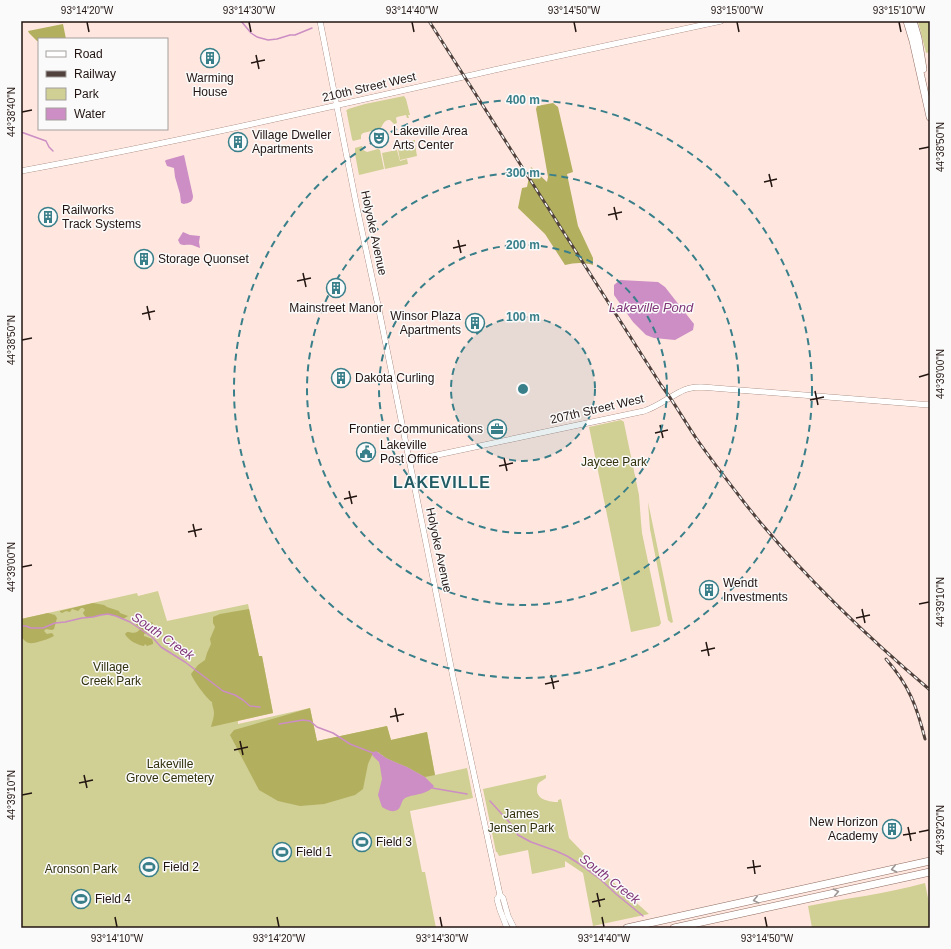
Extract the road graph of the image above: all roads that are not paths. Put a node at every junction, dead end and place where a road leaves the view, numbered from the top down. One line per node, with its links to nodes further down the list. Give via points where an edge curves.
1 (320, 21): 6 (street, Holyoke Avenue)
2 (721, 21): 6 (street, 210th Street West)
3 (907, 21): 5 (main road)
4 (913, 21): 5 (main road, via 921,51)
5 (926, 97): 7 (main road)
6 (336, 106): 8 (street, 210th Street West); 10 (street, Holyoke Avenue)
7 (930, 117)
8 (21, 171)
9 (930, 406): 10 (street, 207th Street West, via 701,386 680,392 644,411)
10 (409, 461): 13 (street, Holyoke Avenue)
11 (930, 861): 16 (main road, one-way to 16)
12 (930, 872): 17 (main road, one-way to 12)
13 (500, 895): 14 (street, Holyoke Avenue, via 498,903); 15 (street, Holyoke Avenue)
14 (507, 928)
15 (514, 928)
16 (627, 928)
17 (674, 928)

